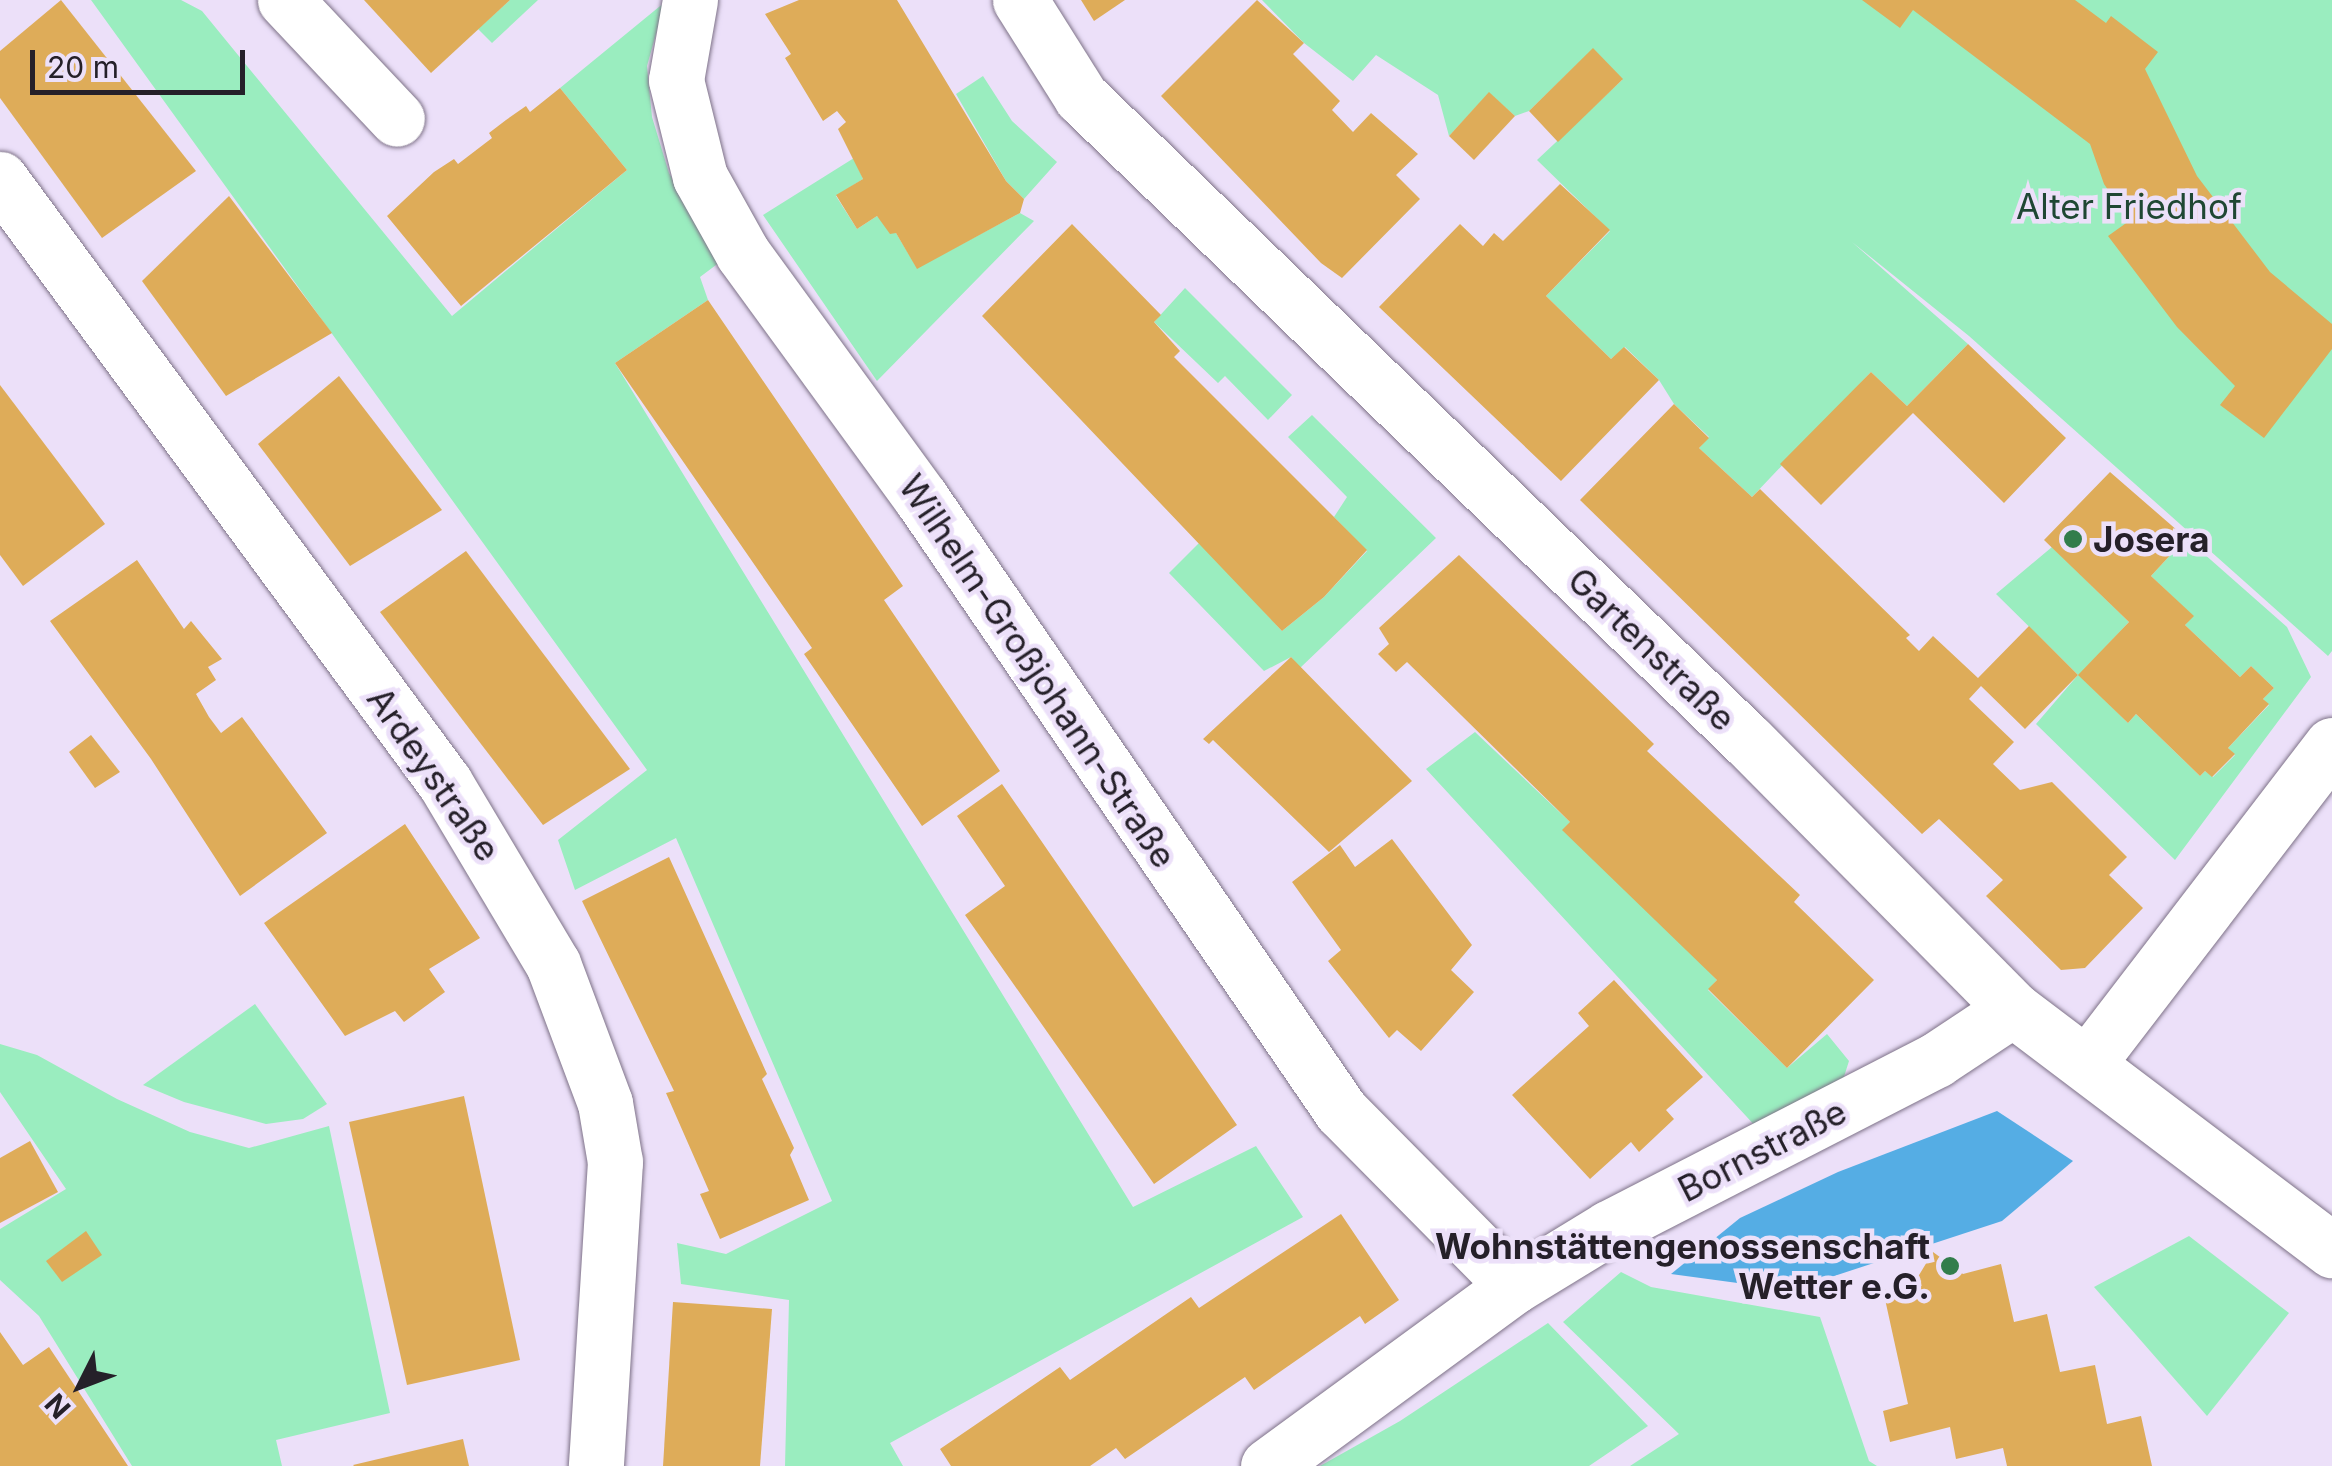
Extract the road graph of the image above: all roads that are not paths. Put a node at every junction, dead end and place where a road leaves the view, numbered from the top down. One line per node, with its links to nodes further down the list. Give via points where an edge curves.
1 (285, 0): 4 (street)
2 (690, 0): 10 (street, Wilhelm-Großjohann-Straße, via 676,80 700,177 743,254 922,498 1341,1111)
3 (1020, 0): 7 (street, Gartenstraße, via 1081,98 1749,742)
4 (397, 119)
5 (0, 179): 11 (street, Ardeystraße, via 445,783 553,964 605,1103 615,1162)
6 (2332, 746): 8 (street)
7 (2013, 1008): 8 (street, Gartenstraße); 10 (street, Bornstraße, via 1936,1060 1610,1228)
8 (2087, 1064): 9 (street, Gartenstraße)
9 (2332, 1250)
10 (1514, 1286): 12 (street, Bornstraße)
11 (596, 1466)
12 (1268, 1466)

